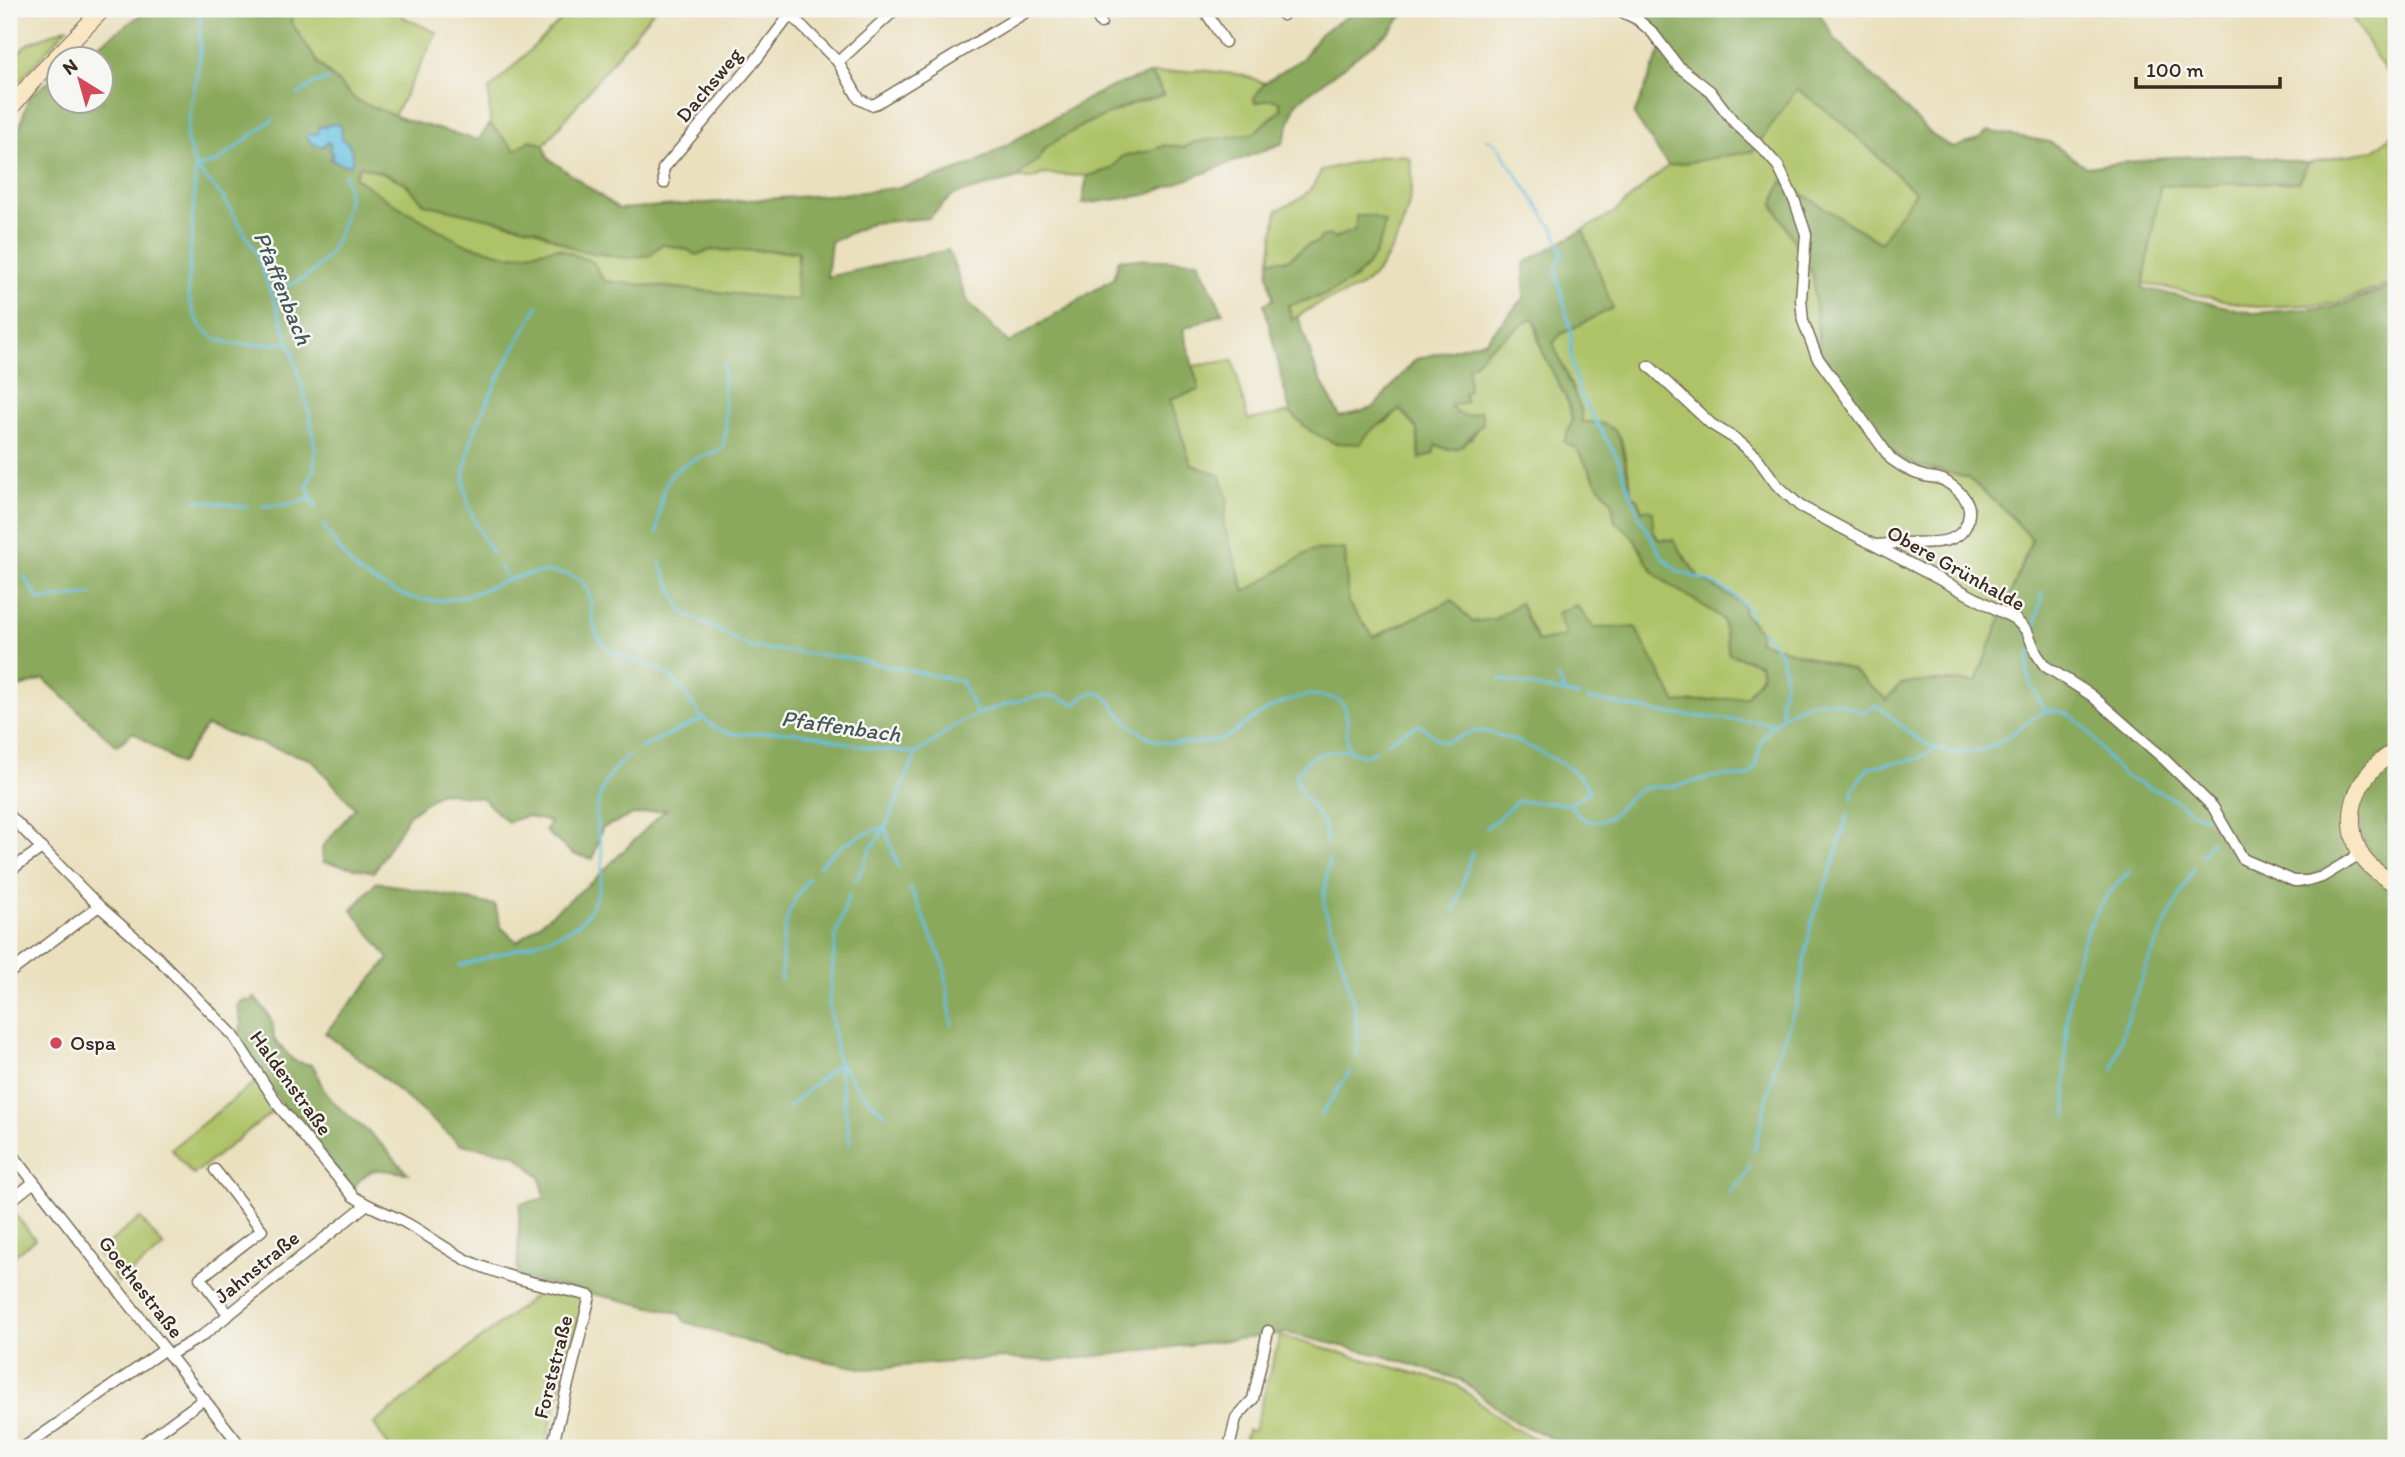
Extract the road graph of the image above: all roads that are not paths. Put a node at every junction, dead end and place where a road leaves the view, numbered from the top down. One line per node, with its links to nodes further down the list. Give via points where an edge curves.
1 (103, 9): 11 (street)
2 (896, 9): 10 (street)
3 (1031, 9): 10 (street, via 871,104 859,99)
4 (1092, 9): 8 (street)
5 (1204, 9): 9 (street)
6 (1616, 9): 14 (street, via 1652,32 1678,66 1710,91 1777,166 1806,234 1802,310 1817,358 1891,459 1905,469 1948,483 1970,508 1967,526 1956,538)
7 (788, 12): 10 (street); 12 (street, Dachsweg, via 755,61 663,169)
8 (1101, 23)
9 (1225, 42)
10 (838, 62)
11 (9, 110)
12 (664, 183)
13 (1648, 366): 14 (street, Obere Grünhalde, via 1711,424 1756,456 1800,506)
14 (1874, 545): 18 (street, Obere Grünhalde, via 2015,619 2027,631 2045,666 2091,695 2213,807 2243,859 2294,881 2308,881)
15 (2396, 751): 18 (street, via 2374,766 2358,789 2352,824)
16 (9, 815): 17 (street, Haldenstraße)
17 (42, 848): 19 (street); 21 (street, Haldenstraße)
18 (2360, 854): 20 (street)
19 (9, 872)
20 (2396, 884)
21 (99, 906): 22 (street); 27 (street, Haldenstraße, via 156,956 233,1035 278,1105 353,1196)
22 (9, 973)
23 (9, 1150): 25 (street, Goethestraße)
24 (215, 1170): 29 (street, via 262,1230 200,1278)
25 (34, 1182): 26 (street); 31 (street, Goethestraße)
26 (9, 1202)
27 (366, 1205): 28 (street, Haldenstraße, via 472,1262); 29 (street, Jahnstraße)
28 (590, 1296): 36 (street, Forststraße)
29 (229, 1315): 31 (street, Jahnstraße, via 202,1336)
30 (1268, 1331): 37 (street, via 1253,1399 1236,1418)
31 (167, 1352): 32 (street, Goethestraße); 33 (street, Jahnstraße)
32 (204, 1399): 34 (street); 35 (street, Goethestraße)
33 (23, 1448)
34 (137, 1448)
35 (242, 1448)
36 (552, 1448)
37 (1229, 1448)

